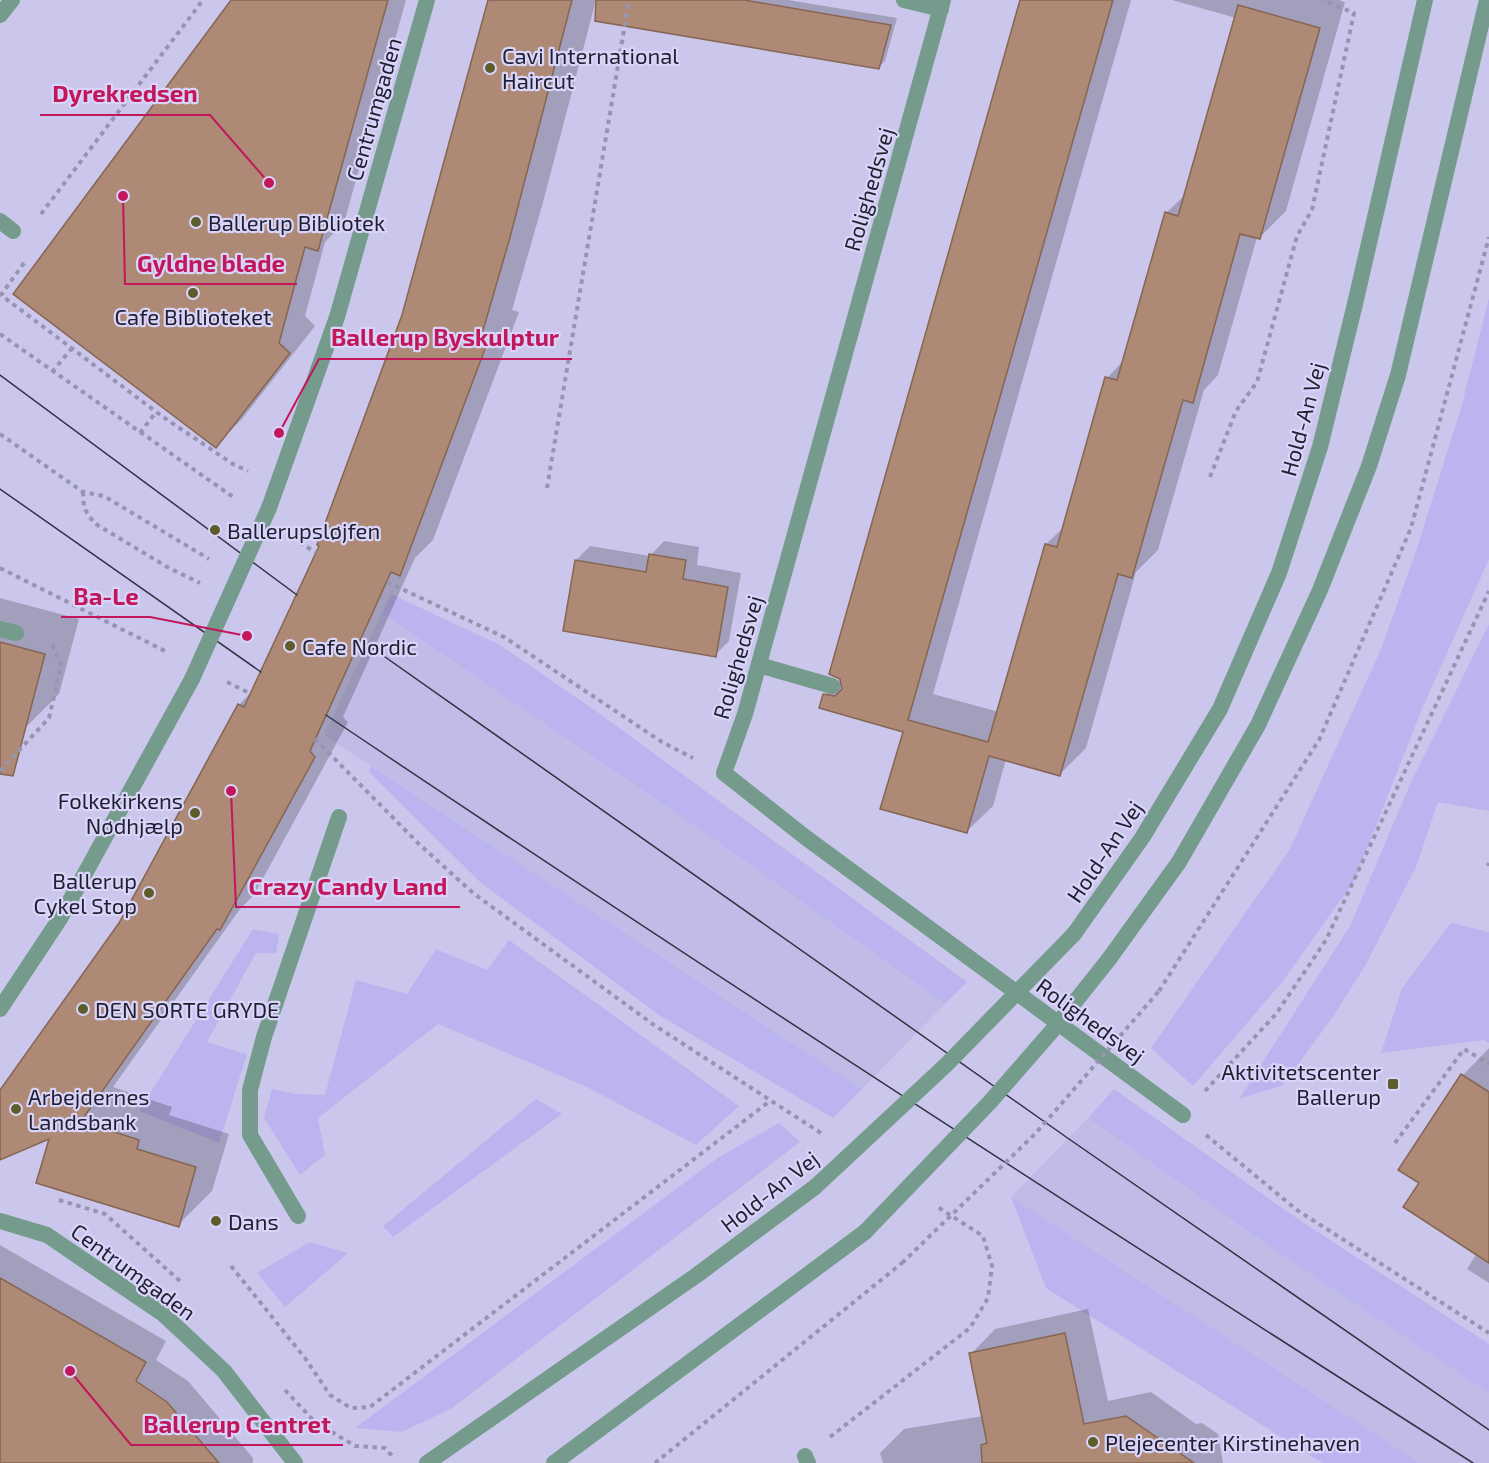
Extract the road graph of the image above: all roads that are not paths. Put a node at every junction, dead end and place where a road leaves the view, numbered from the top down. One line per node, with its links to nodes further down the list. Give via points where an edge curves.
1 (12, 0): 7 (street)
2 (427, 0): 11 (street, Centrumgaden, bridge, via 337,317 269,508 192,679 61,917)
3 (904, 0): 6 (street)
4 (1425, 0): 16 (street, Hold-An Vej, bridge, via 1320,447 1279,573 1220,709 1142,838 1074,934 946,1065 815,1186 698,1275)
5 (1487, 0): 17 (street, bridge, via 1398,375 1369,466 1320,590 1258,725 1179,861 1051,1032 990,1102 865,1232)
6 (942, 4): 8 (street, Rolighedsvej)
7 (0, 15)
8 (759, 664): 9 (street); 12 (street, Rolighedsvej, via 724,773 804,837)
9 (832, 686)
10 (339, 818): 13 (street, via 264,1037 250,1090 250,1134)
11 (0, 1010)
12 (1183, 1115)
13 (298, 1216)
14 (0, 1221): 15 (street, Centrumgaden, via 47,1235 162,1314 224,1371)
15 (296, 1463)
16 (428, 1463)
17 (554, 1463)

